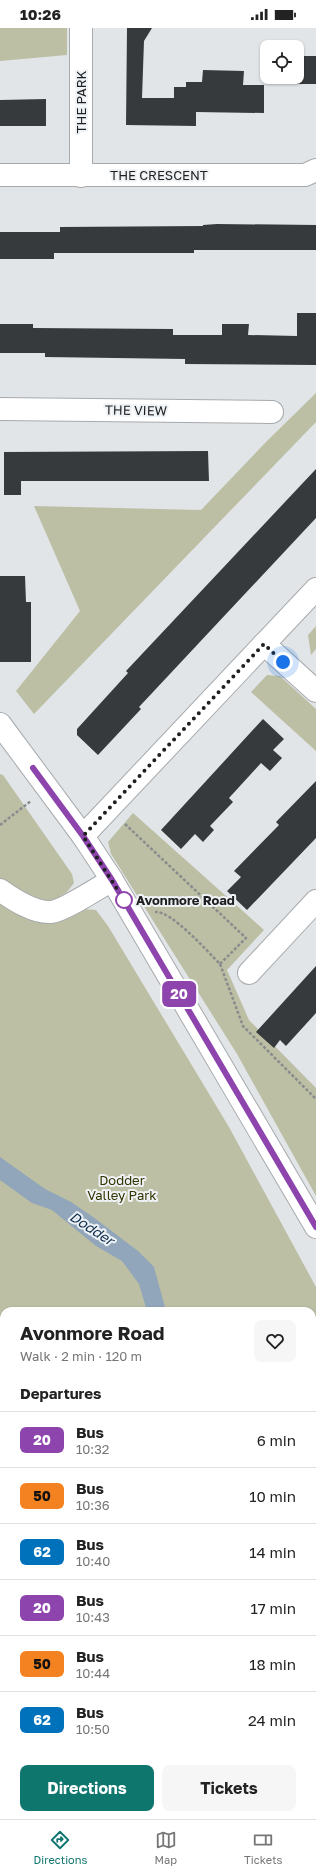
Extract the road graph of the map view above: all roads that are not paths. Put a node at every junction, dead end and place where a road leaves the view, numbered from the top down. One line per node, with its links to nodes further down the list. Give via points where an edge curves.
1 (81, 28): 4 (street, THE PARK)
2 (316, 170): 4 (street, THE CRESCENT, via 305,175)
3 (0, 175): 4 (street, THE CRESCENT)
4 (81, 176)
5 (0, 409): 6 (street, THE VIEW)
6 (272, 412)
7 (316, 589): 8 (street)
8 (264, 644): 9 (street); 11 (street)
9 (316, 691)
10 (0, 724): 11 (street)
11 (83, 836): 12 (street)
12 (112, 880): 13 (street, via 54,912 33,908); 16 (street)
13 (0, 890)
14 (316, 901): 15 (street)
15 (249, 973)
16 (316, 1227)

